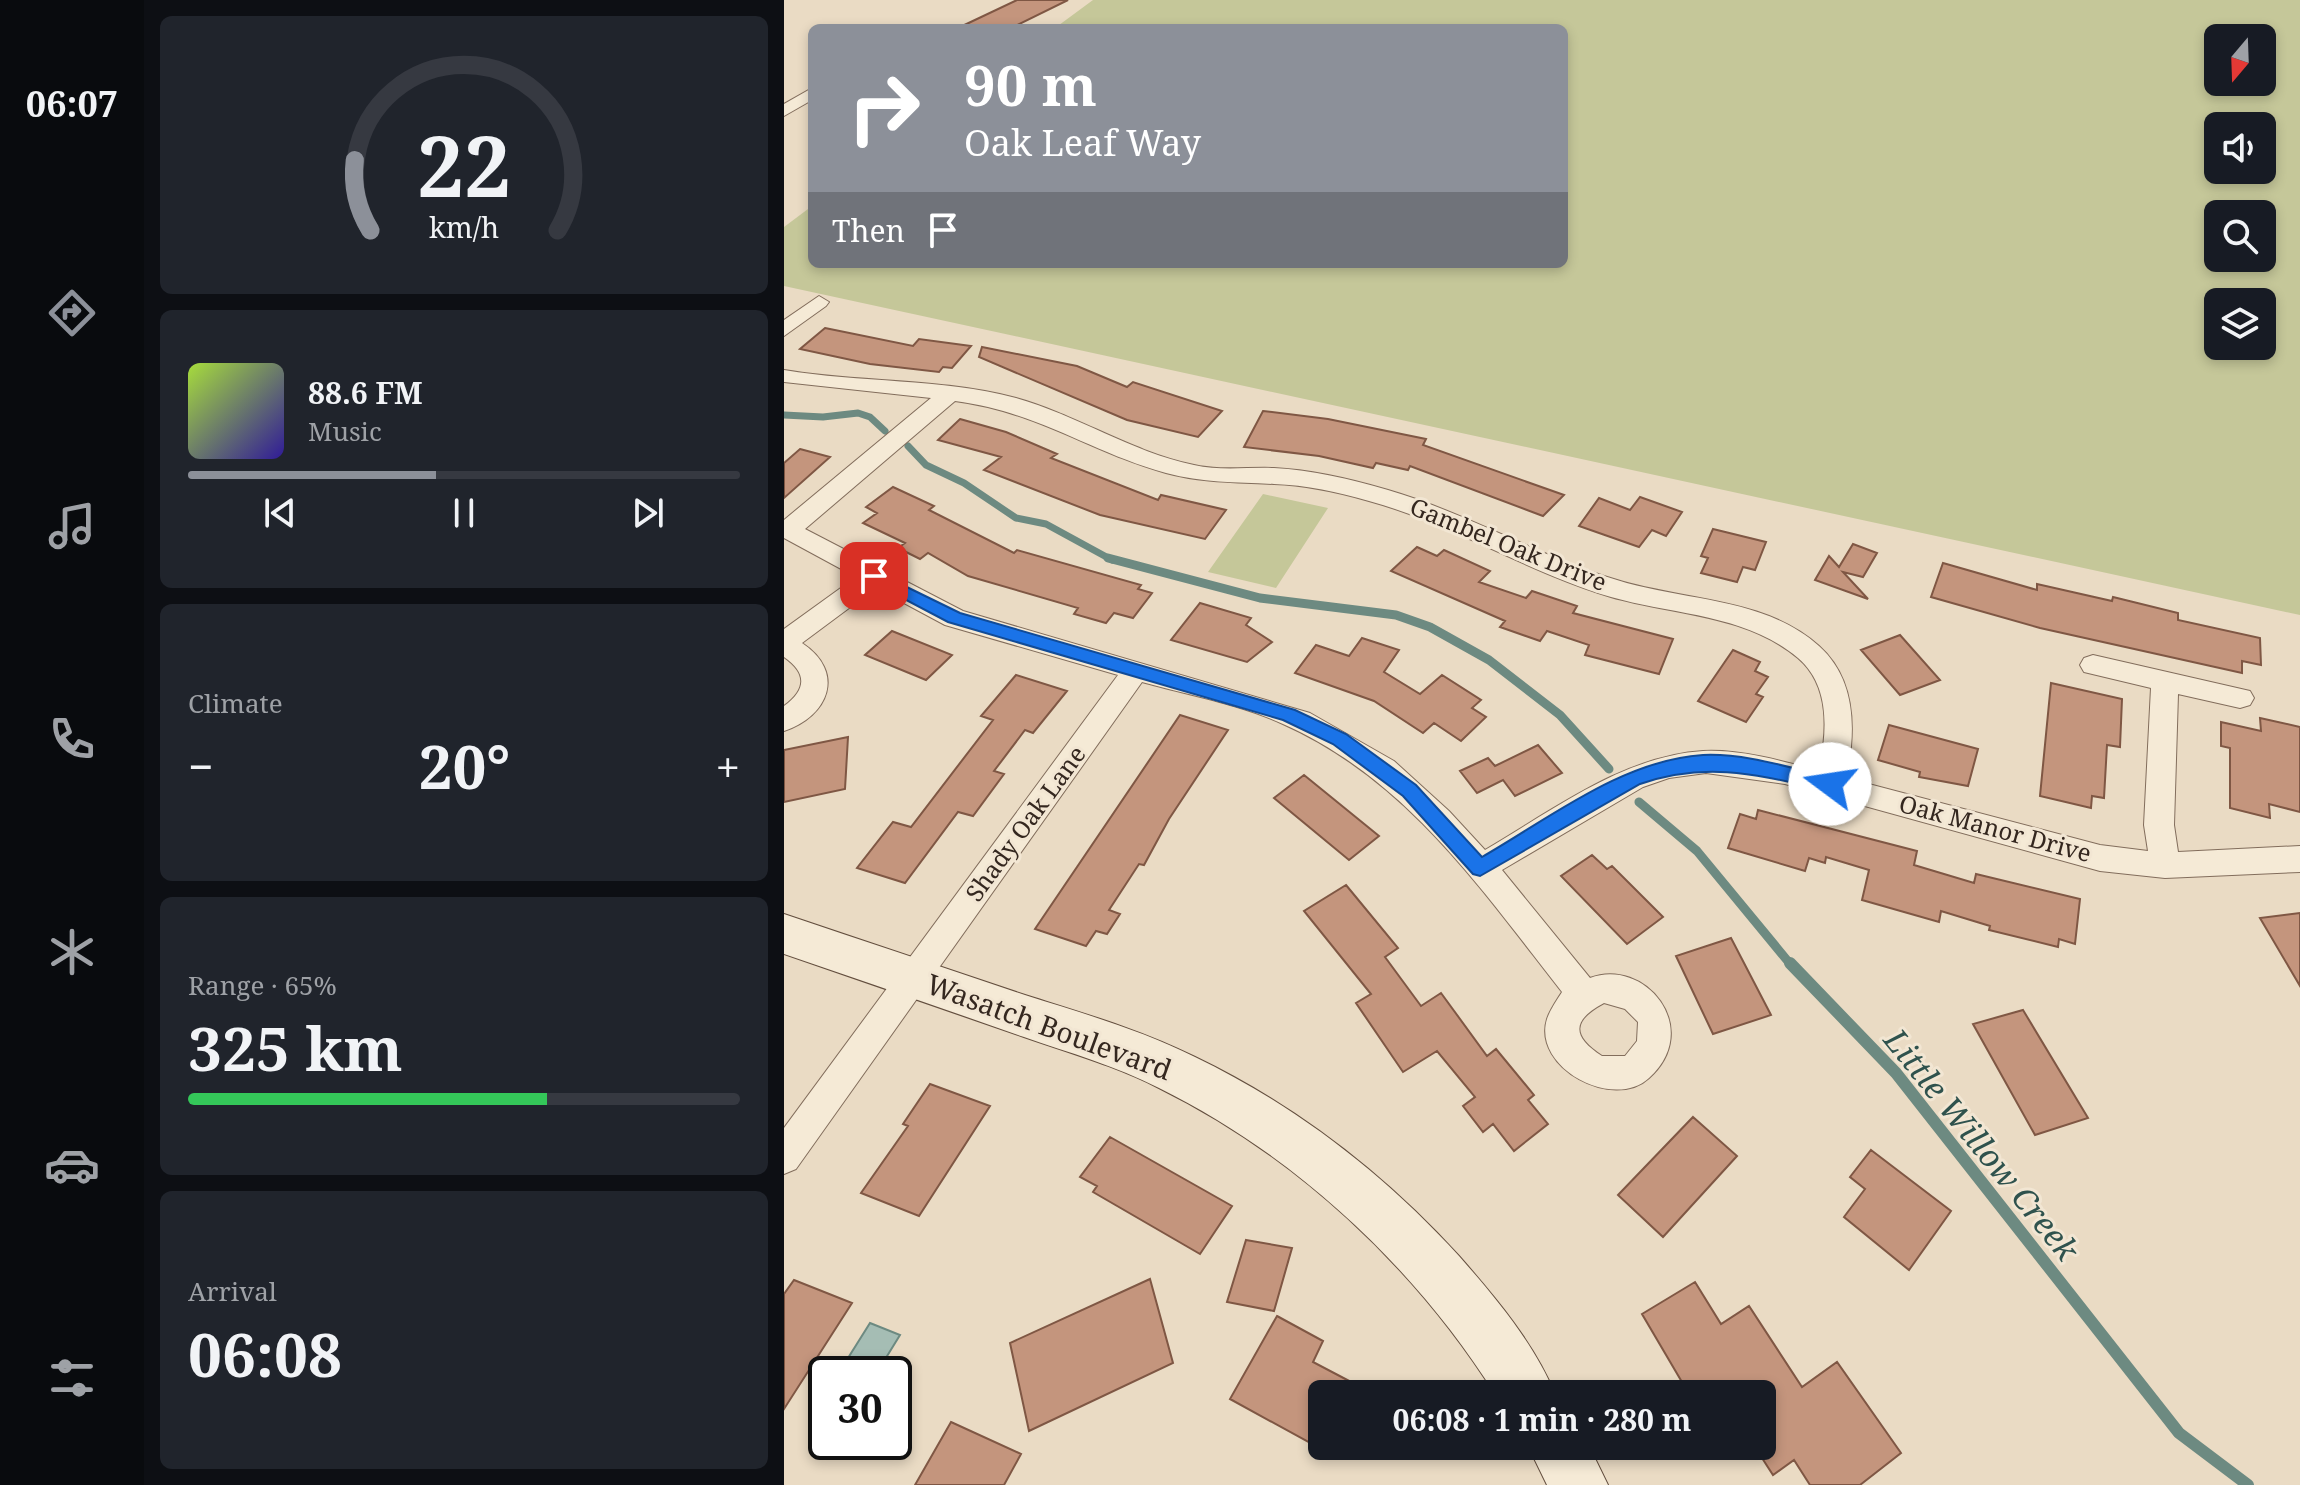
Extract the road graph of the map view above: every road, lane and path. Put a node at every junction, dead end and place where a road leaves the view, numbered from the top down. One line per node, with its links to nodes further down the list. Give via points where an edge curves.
1 (808, 96): 2 (street)
2 (784, 111)
3 (819, 302): 4 (street)
4 (784, 330)
5 (784, 376): 6 (street, Gambel Oak Drive)
6 (949, 395): 7 (street); 15 (street, Gambel Oak Drive, via 1031,410 1145,460 1198,474 1314,480 1378,495 1468,525 1585,579 1741,618 1776,632 1813,655 1832,684 1840,715)
7 (786, 528): 8 (street)
8 (874, 576): 9 (street); 11 (street, via 954,618)
9 (784, 644): 14 (street, via 814,665 819,679 813,695)
10 (2093, 665): 12 (street)
11 (1137, 669): 18 (street, via 1288,714 1340,739 1409,791); 20 (street, Shady Oak Lane)
12 (2165, 681): 13 (street); 17 (street, via 2159,825)
13 (2240, 698)
14 (784, 720)
15 (1830, 784): 17 (street, Oak Manor Drive, via 2100,858); 18 (street, Oak Manor Drive, via 1745,766 1706,762 1668,767 1633,779)
16 (2300, 859): 17 (street, Oak Manor Drive)
17 (2165, 865)
18 (1480, 868): 21 (street)
19 (784, 934): 20 (main road, Wasatch Boulevard)
20 (914, 978): 22 (street, Shady Oak Lane); 23 (main road, Wasatch Boulevard, via 1122,1049 1251,1112 1384,1215 1483,1330)
21 (1583, 994)
22 (784, 1157)
23 (1517, 1380)
24 (1565, 1460): 25 (main road)
25 (1579, 1485)

